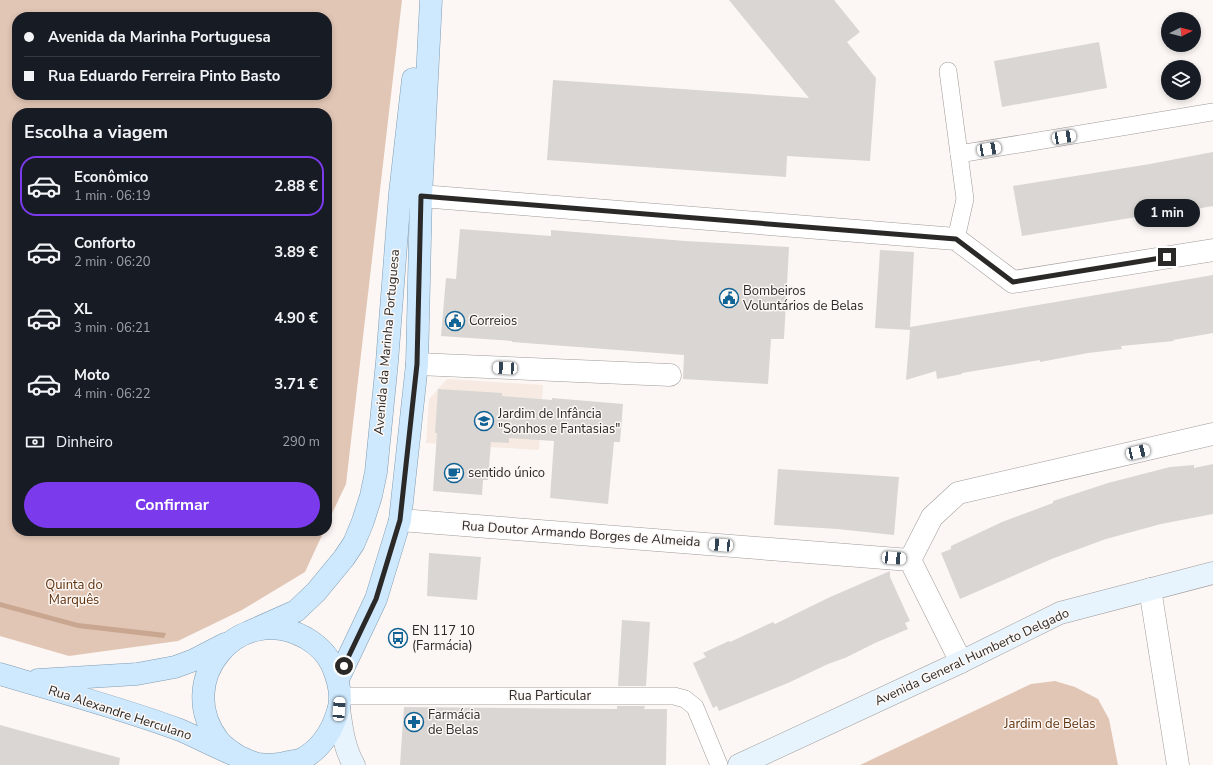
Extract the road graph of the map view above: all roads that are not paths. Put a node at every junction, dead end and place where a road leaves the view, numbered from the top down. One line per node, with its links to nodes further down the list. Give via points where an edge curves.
1 (422, 0): 16 (main road, Avenida da Marinha Portuguesa, via 400,193 376,472 371,496 354,543 316,592 296,611)
2 (431, 0): 6 (main road, Avenida da Marinha Portuguesa)
3 (948, 71): 5 (lane)
4 (1213, 112): 5 (lane)
5 (959, 154): 7 (lane, via 965,199)
6 (421, 196): 7 (street); 9 (main road, Avenida da Marinha Portuguesa)
7 (956, 239): 8 (street, via 1013,282)
8 (1213, 250)
9 (417, 364): 10 (street); 12 (main road, Avenida da Marinha Portuguesa)
10 (670, 375)
11 (1213, 434): 13 (street, via 958,493 932,517)
12 (400, 520): 13 (street, Rua Doutor Armando Borges de Almeida); 21 (main road, Avenida da Marinha Portuguesa, via 376,599)
13 (910, 560): 18 (street)
14 (1213, 573): 15 (main road, Avenida General Humberto Delgado)
15 (1150, 589): 18 (main road, Avenida General Humberto Delgado, via 1060,613); 28 (street)
16 (251, 631): 17 (main road, Rua Alexandre Herculano); 21 (main road, Rua Alexandre Herculano, via 273,628 295,632 314,643 329,659)
17 (232, 641): 20 (main road, via 175,667 137,674); 22 (main road, Rua Alexandre Herculano, via 216,657 206,678 203,700 208,722 220,742)
18 (961, 662): 27 (main road, Avenida General Humberto Delgado)
19 (0, 674): 20 (main road, Rua Alexandre Herculano)
20 (22, 681): 22 (main road, Rua Alexandre Herculano, via 174,728)
21 (339, 695): 23 (main road, Rua Alexandre Herculano, via 332,729 319,746 302,759); 25 (main road, via 343,737); 26 (lane, Rua Particular, via 674,696 685,699 695,707)
22 (238, 756): 23 (main road, Rua Alexandre Herculano, via 259,764)
23 (281, 765): 24 (main road)
24 (286, 765)
25 (354, 765)
26 (719, 765)
27 (739, 765)
28 (1178, 765)

